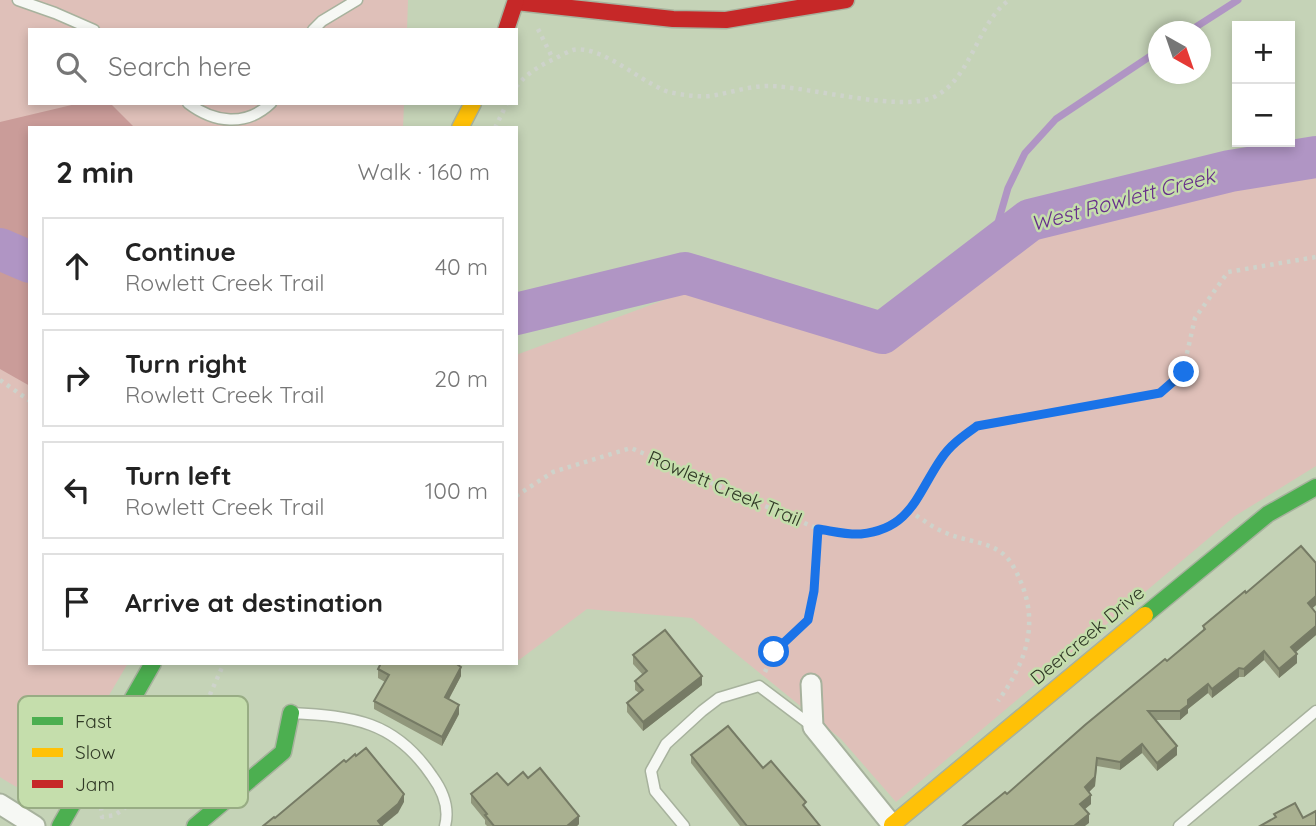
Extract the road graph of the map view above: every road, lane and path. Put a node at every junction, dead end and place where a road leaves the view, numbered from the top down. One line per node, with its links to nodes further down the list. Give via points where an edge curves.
1 (18, 0): 6 (lane)
2 (357, 0): 7 (lane)
3 (846, 0): 5 (street, via 726,20 673,19)
4 (1009, 0): 9 (path, via 993,16 951,84 921,101 768,86 713,96 688,95 665,91 588,50 573,50 553,59)
5 (516, 1): 8 (street)
6 (90, 28)
7 (315, 28)
8 (507, 28)
9 (518, 84)
10 (191, 105): 11 (lane, via 216,118 235,121)
11 (268, 105)
12 (472, 105): 14 (street)
13 (506, 105): 15 (path)
14 (461, 126)
15 (496, 126)
16 (1316, 257): 21 (path, Rowlett Creek Trail, via 1228,272 1195,318 1184,372 1160,393 977,426 942,457)
17 (0, 380): 18 (path)
18 (28, 400)
19 (1316, 486): 39 (street, Deercreek Drive, via 1268,514)
20 (518, 495): 22 (path, Rowlett Creek Trail, via 553,472 631,448)
21 (909, 511): 22 (path, Rowlett Creek Trail, via 892,526 875,532); 29 (path, via 946,533 1002,553 1021,582 1027,601 1028,643 1012,682)
22 (818, 529): 26 (path, Rowlett Creek Trail, via 808,620 774,652)
23 (152, 665): 27 (street)
24 (223, 665): 28 (path)
25 (811, 684): 32 (street)
26 (759, 686): 32 (lane); 44 (lane, via 719,698 666,744 651,771 655,791)
27 (134, 696)
28 (209, 696)
29 (998, 701)
30 (1316, 711): 45 (lane)
31 (291, 713): 33 (street, via 283,752); 43 (lane, via 359,719 393,734 420,758 441,789 446,803)
32 (813, 727): 39 (street)
33 (248, 781)
34 (0, 804): 40 (street)
35 (70, 808): 41 (street)
36 (101, 808): 37 (path, via 102,817)
37 (124, 808)
38 (216, 808): 42 (street)
39 (892, 825)
40 (35, 826)
41 (60, 826)
42 (195, 826)
43 (444, 826)
44 (684, 826)
45 (1179, 826)

